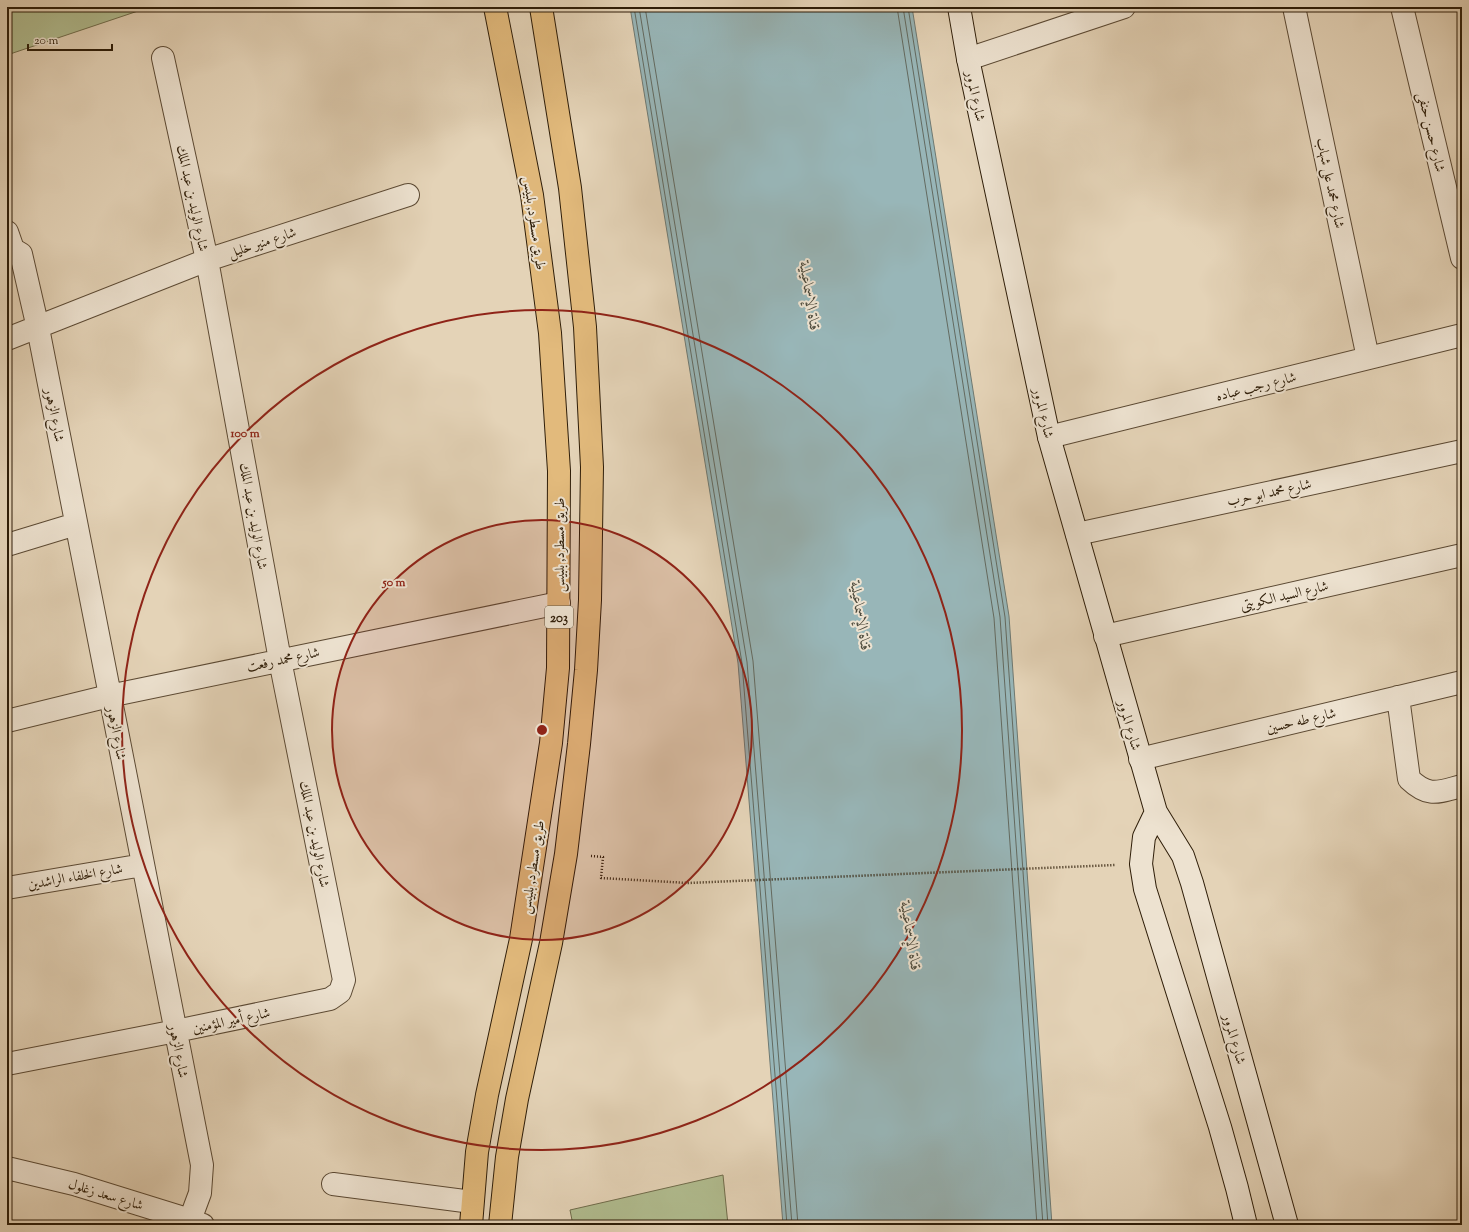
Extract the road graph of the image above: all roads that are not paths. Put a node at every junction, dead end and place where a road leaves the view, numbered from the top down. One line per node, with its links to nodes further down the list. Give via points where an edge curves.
1 (495, 7): 23 (main road, طريق مسطرد, بلبيس / 203, via 532,195 550,332 559,471)
2 (541, 7): 42 (main road, 203, via 570,188 585,327 592,467 590,600 586,670 566,854 551,943 508,1149)
3 (959, 7): 8 (street, شارع المرور)
4 (1124, 7): 8 (street)
5 (1294, 7): 16 (street, شارع محمد على شهاب)
6 (1402, 7): 11 (street, شارع حسن حنفى)
7 (163, 58): 12 (street, شارع الوليد بن عبد الملك)
8 (968, 59): 17 (street, شارع المرور)
9 (408, 195): 12 (street, شارع منير خليل)
10 (9, 246): 13 (street, شارع الزهور, via 21,254)
11 (1462, 258)
12 (207, 260): 13 (street, شارع منير خليل); 25 (street, شارع الوليد بن عبد الملك)
13 (38, 328): 15 (street, شارع منير خليل); 19 (street, شارع الزهور)
14 (1462, 335): 16 (street, شارع رجب عباده)
15 (7, 339)
16 (1368, 358): 17 (street, شارع رجب عباده)
17 (1049, 438): 20 (street, شارع المرور)
18 (1462, 451): 20 (street, شارع محمد ابو حرب)
19 (76, 524): 21 (street); 27 (street, شارع الزهور)
20 (1077, 534): 24 (street, شارع المرور)
21 (7, 545)
22 (1462, 555): 24 (street, شارع السيد الكويتى)
23 (559, 603): 25 (street, شارع محمد رفعت); 40 (main road, طريق مسطرد, بلبيس / 203, via 558,668 551,743 522,939 487,1095)
24 (1105, 636): 30 (street, شارع المرور)
25 (280, 660): 27 (street, شارع محمد رفعت); 35 (street, شارع الوليد بن عبد الملك)
26 (1462, 682): 28 (street, شارع طه حسين)
27 (110, 696): 29 (street, شارع محمد رفعت); 33 (street, شارع الزهور)
28 (1398, 697): 30 (street, شارع طه حسين); 31 (street, via 1409,779 1418,788 1434,793)
29 (7, 721)
30 (1140, 759): 32 (street, شارع المرور)
31 (1462, 786)
32 (1156, 812): 44 (street, via 1144,837 1141,864 1146,889 1220,1127); 45 (street, شارع المرور, via 1183,856 1192,883)
33 (143, 865): 34 (street, شارع الخلفاء الراشدين); 36 (street, شارع الزهور)
34 (7, 888)
35 (342, 974): 36 (street, شارع أمير المؤمنين, via 344,980 340,992 330,999)
36 (176, 1031): 37 (street, شارع أمير المؤمنين); 41 (street, شارع الزهور, via 202,1165)
37 (7, 1064)
38 (7, 1168): 41 (street, شارع سعد زغلول, via 74,1184)
39 (333, 1184): 40 (street)
40 (472, 1202): 43 (main road, طريق مسطرد, بلبيس / 203)
41 (197, 1222)
42 (501, 1223)
43 (471, 1225)
44 (1246, 1225)
45 (1287, 1225)

